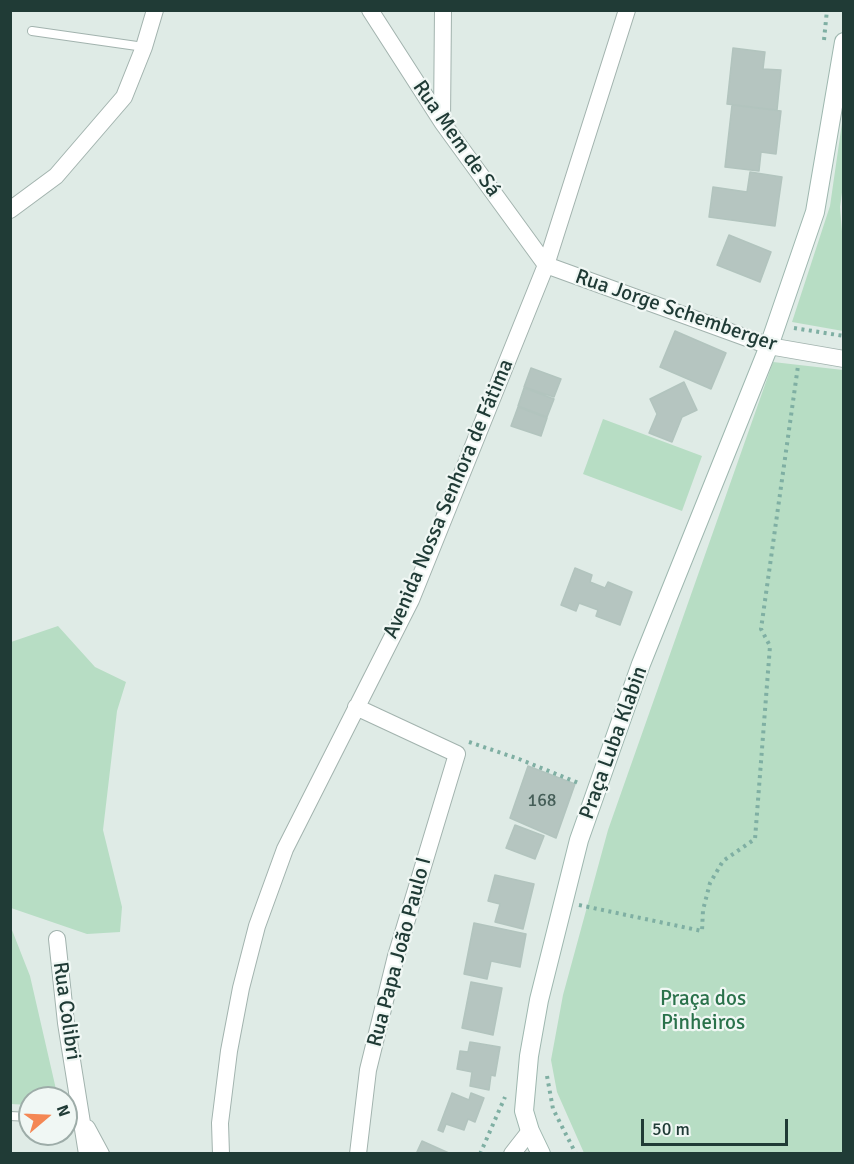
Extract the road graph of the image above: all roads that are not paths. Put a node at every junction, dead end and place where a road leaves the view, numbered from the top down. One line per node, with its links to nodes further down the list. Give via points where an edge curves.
1 (155, 10): 7 (street)
2 (370, 10): 8 (street, Rua Mem de Sá)
3 (443, 10): 8 (street)
4 (627, 10): 10 (street, Avenida Nossa Senhora de Fátima)
5 (32, 31): 7 (lane)
6 (843, 42): 11 (main road, Praça Luba Klabin, via 814,212)
7 (144, 47): 9 (street, via 124,97 56,176)
8 (442, 122): 10 (street, Rua Mem de Sá)
9 (10, 210)
10 (546, 265): 11 (street, Rua Jorge Schemberger); 13 (street, Avenida Nossa Senhora de Fátima, via 411,600)
11 (769, 346): 12 (street, Rua Jorge Schemberger); 18 (main road, Praça Luba Klabin, via 641,664 596,790 573,900 539,999 524,1112)
12 (843, 359)
13 (356, 707): 21 (street, Avenida Nossa Senhora de Fátima, via 285,849 257,926 240,988 229,1051 220,1123); 22 (street, Rua Papa João Paulo I, via 456,754 396,956 368,1070)
14 (57, 939): 15 (street, Rua Colibri)
15 (71, 1086)
16 (78, 1124): 20 (street)
17 (78, 1130): 19 (street, Rua Colibri)
18 (530, 1131): 23 (street); 24 (main road, Praça Luba Klabin)
19 (87, 1154)
20 (101, 1154)
21 (221, 1154)
22 (358, 1154)
23 (512, 1154)
24 (541, 1154)

